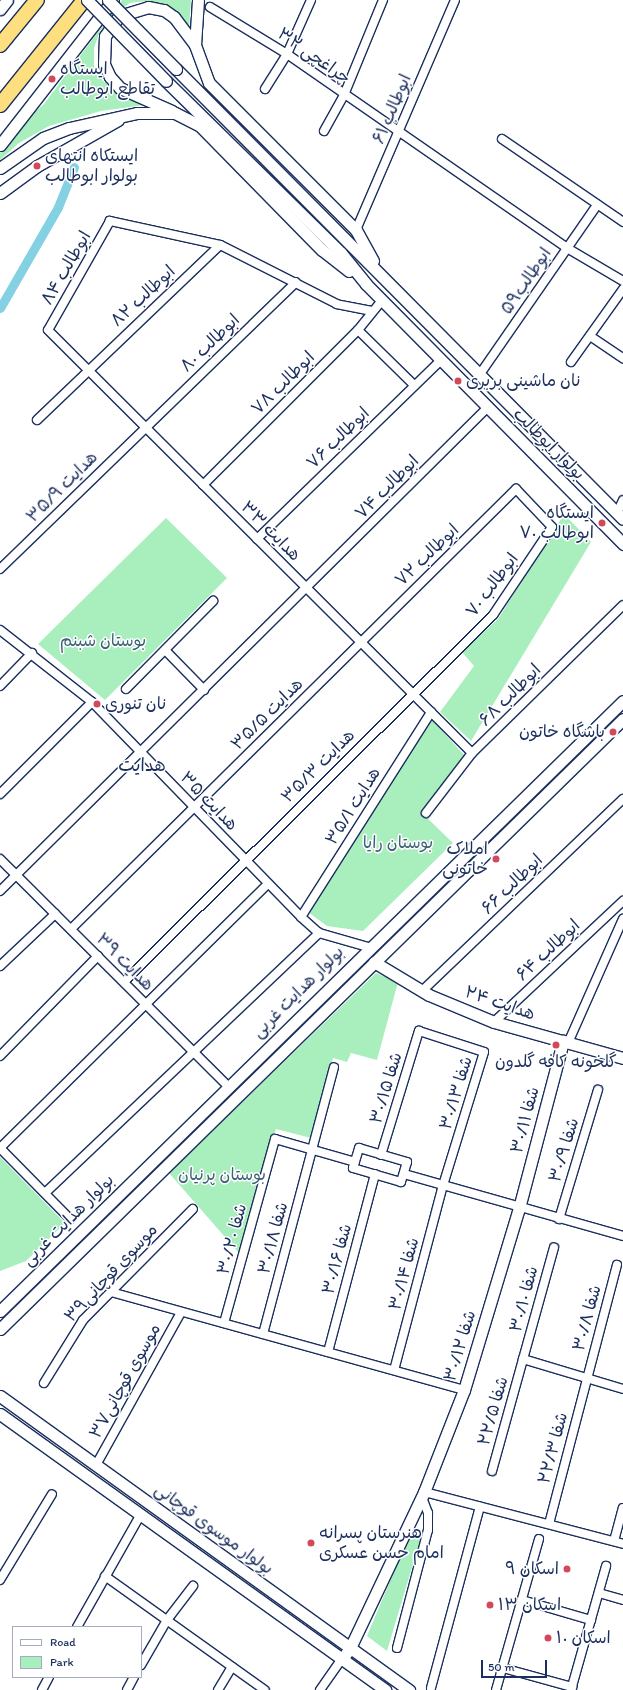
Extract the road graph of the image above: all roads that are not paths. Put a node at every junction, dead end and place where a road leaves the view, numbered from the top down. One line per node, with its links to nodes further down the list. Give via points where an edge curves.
1 (7, 0): 12 (main road)
2 (37, 0): 13 (highway)
3 (84, 0): 18 (highway)
4 (87, 0): 35 (main road, bridge, via 341,253)
5 (108, 0): 32 (main road, bridge)
6 (114, 0): 24 (main road)
7 (198, 0): 14 (main road)
8 (311, 0): 15 (street)
9 (383, 0): 17 (street)
10 (455, 0): 22 (street, ابوطالب ۶۱)
11 (210, 8): 15 (street, چراغچی ۳۲)
12 (0, 9)
13 (0, 45)
14 (195, 45): 20 (main road, via 174,17 164,10 148,7 118,16 105,36 104,64 110,77 120,88 164,105); 29 (main road, via 209,83 223,100)
15 (287, 54): 16 (street); 17 (street, چراغچی ۳۲)
16 (265, 88)
17 (344, 95): 21 (street); 22 (street, چراغچی ۳۲)
18 (0, 105)
19 (137, 113): 20 (main road); 25 (main road, via 49,135); 26 (main road, via 114,121 37,166)
20 (175, 114): 35 (main road, via 199,125 322,250)
21 (324, 131)
22 (399, 132): 29 (street, ابوطالب ۶۱); 31 (street, چراغچی ۳۲)
23 (502, 139): 27 (street)
24 (0, 145)
25 (0, 168)
26 (0, 193)
27 (597, 204): 28 (street); 31 (street, ابوطالب۵۹)
28 (623, 222)
29 (356, 230): 32 (main road)
30 (220, 245): 34 (street); 39 (street, ابوطالب ۸۴, via 110,221); 45 (street, ابوطالب ۸۲)
31 (567, 248): 33 (street, چراغچی ۳۲); 46 (street, ابوطالب۵۹)
32 (378, 270): 46 (main road, بولوار ابوطالب)
33 (623, 281)
34 (296, 282): 38 (street, via 337,304); 50 (street, ابوطالب ۸۰)
35 (366, 284): 37 (main road, بولوار ابوطالب)
36 (623, 289): 41 (street)
37 (382, 300): 38 (street, ابوطالب ۷۸); 43 (main road, بولوار ابوطالب)
38 (372, 312): 40 (street, ابوطالب ۷۸)
39 (48, 330): 45 (street, هدایت ۳۳)
40 (358, 330): 47 (street); 53 (street, ابوطالب ۷۸)
41 (590, 336): 42 (street); 44 (street)
42 (623, 358)
43 (441, 360): 47 (street, ابوطالب ۷۶); 48 (main road, بولوار ابوطالب)
44 (571, 362)
45 (88, 370): 49 (street, ابوطالب ۸۲); 50 (street, هدایت ۳۳)
46 (480, 374): 52 (main road, بولوار ابوطالب)
47 (414, 385): 57 (street, ابوطالب ۷۶)
48 (488, 407): 51 (main road, بولوار ابوطالب); 60 (street, ابوطالب ۷۴)
49 (37, 420)
50 (145, 426): 53 (street, هدایت ۳۳); 59 (street, هدایت ۳۵/۹)
51 (554, 474): 52 (main road, via 579,491 584,490); 58 (main road, بولوار ابوطالب)
52 (583, 478): 56 (main road, بولوار ابوطالب)
53 (203, 485): 57 (street, هدایت ۳۳)
54 (516, 489): 64 (street, ابوطالب ۷۲); 70 (street, ابوطالب ۷۰, via 552,526 493,615)
55 (623, 500): 56 (street)
56 (620, 516)
57 (257, 539): 60 (street, هدایت ۳۳)
58 (623, 544)
59 (0, 569)
60 (307, 589): 64 (street, هدایت ۳۳); 69 (street, ابوطالب ۷۴)
61 (213, 601): 65 (street)
62 (623, 605): 76 (street, ابوطالب ۶۸)
63 (0, 630): 66 (street, هدایت ۳۵)
64 (360, 642): 70 (street, هدایت ۳۳); 79 (street, هدایت ۳۵/۵)
65 (165, 650): 68 (street); 69 (street)
66 (32, 653): 67 (street); 72 (street, هدایت ۳۵)
67 (0, 686)
68 (126, 689)
69 (204, 690): 75 (street, ابوطالب ۷۴)
70 (412, 693): 73 (street, هدایت ۳۳); 82 (street, هدایت ۳۵/۳)
71 (623, 701): 83 (main road, بولوار هدایت غربی)
72 (92, 702): 75 (street, هدایت ۳۵); 77 (street)
73 (431, 712): 76 (street, هدایت ۳۳); 90 (street, هدایت ۳۵/۱)
74 (623, 719): 85 (main road, بولوار هدایت غربی)
75 (141, 752): 79 (street, هدایت ۳۵); 84 (street, ابوطالب ۷۴)
76 (472, 753): 80 (street, ابوطالب ۶۸)
77 (0, 794)
78 (623, 799): 99 (street, ابوطالب ۶۶)
79 (194, 807): 82 (street, هدایت ۳۵); 92 (street, هدایت ۳۵/۵)
80 (426, 813)
81 (0, 859): 84 (street, هدایت ۳۹)
82 (245, 859): 86 (street, هدایت ۳۵); 98 (street, هدایت ۳۵/۳)
83 (452, 866): 85 (main road); 94 (main road, بولوار هدایت غربی)
84 (16, 875): 87 (street, ابوطالب ۷۴); 89 (street, هدایت ۳۹)
85 (462, 876): 96 (main road, بولوار هدایت غربی)
86 (268, 884): 90 (street, هدایت ۳۵); 100 (street)
87 (0, 892)
88 (623, 901): 101 (street, ابوطالب ۶۴)
89 (55, 914): 92 (street, هدایت ۳۹); 97 (street)
90 (300, 917): 93 (street, هدایت ۳۵)
91 (623, 919): 103 (street)
92 (71, 929): 95 (street, هدایت ۳۹)
93 (319, 933): 94 (street, هدایت ۳۵); 104 (street)
94 (368, 947): 108 (main road, بولوار هدایت غربی)
95 (98, 956): 98 (street, هدایت ۳۹); 105 (street)
96 (374, 962): 99 (main road, هدایت ۲۴); 115 (main road, بولوار هدایت غربی)
97 (0, 966)
98 (124, 982): 100 (street, هدایت ۳۹)
99 (422, 991): 101 (main road, هدایت ۲۴)
100 (147, 1006): 104 (street, هدایت ۳۹); 110 (street)
101 (494, 1022): 103 (main road, هدایت ۲۴)
102 (418, 1031): 112 (street, شفا ۳۰/۱۵); 118 (street, شفا ۳۰/۱۳, via 484,1052)
103 (566, 1042): 106 (main road, هدایت ۲۴); 120 (main road, شفا ۳۰/۱۱)
104 (193, 1051): 108 (street, هدایت ۳۹); 119 (street)
105 (0, 1056)
106 (623, 1058)
107 (334, 1067): 111 (street, شفا ۳۰/۱۸)
108 (228, 1086): 113 (main road, بولوار هدایت غربی)
109 (598, 1090): 123 (street, ۳۰/۹ شفا)
110 (0, 1148): 119 (street)
111 (312, 1150): 114 (street); 130 (street, شفا ۳۰/۲۰, via 276,1139); 132 (street, شفا ۳۰/۱۸)
112 (382, 1154): 114 (street, via 359,1148); 117 (street, via 407,1162)
113 (155, 1158): 115 (main road); 128 (main road, بولوار هدایت غربی)
114 (354, 1162): 116 (street, via 353,1168)
115 (164, 1167): 131 (main road, بولوار هدایت غربی)
116 (375, 1174): 117 (street, via 401,1182); 133 (street, شفا ۳۰/۱۶)
117 (404, 1174): 118 (street)
118 (443, 1185): 120 (street); 135 (street, شفا ۳۰/۱۴)
119 (45, 1193): 122 (street)
120 (519, 1208): 123 (street); 140 (main road, شفا ۳۰/۱۲)
121 (194, 1209): 127 (street, موسوی قوچانی۳۹)
122 (70, 1218)
123 (559, 1218): 124 (street)
124 (623, 1236)
125 (554, 1247): 134 (street, شفا ۳۰/۱۰)
126 (617, 1264): 136 (street, شفا ۳۰/۸)
127 (111, 1292): 129 (street); 137 (street, موسوی قوچانی۳۹, via 83,1320)
128 (0, 1311)
129 (181, 1312): 130 (street); 143 (street, موسوی قوچانی۳۷)
130 (224, 1323): 132 (street)
131 (0, 1329)
132 (263, 1334): 133 (street)
133 (328, 1352): 135 (street)
134 (523, 1359): 136 (street); 144 (street, شفا ۲۲/۵)
135 (394, 1370): 140 (street)
136 (587, 1378): 139 (street); 150 (street, شفا ۲۲/۳)
137 (44, 1383)
138 (0, 1389): 141 (main road)
139 (623, 1389)
140 (464, 1390): 146 (main road, شفا ۳۰/۱۲)
141 (3, 1398): 143 (main road, بولوار موسوی قوچانی)
142 (0, 1414): 149 (main road, بولوار موسوی قوچانی)
143 (96, 1465): 164 (main road, بولوار موسوی قوچانی)
144 (492, 1471)
145 (52, 1494): 156 (street)
146 (423, 1494): 147 (street); 164 (main road, شفا ۳۰/۱۲); 165 (street, via 428,1513 428,1530)
147 (480, 1506): 150 (street); 172 (street)
148 (623, 1508): 152 (street)
149 (142, 1514): 155 (street); 166 (main road, بولوار موسوی قوچانی)
150 (549, 1524): 152 (street)
151 (539, 1539): 159 (street)
152 (614, 1542): 153 (street)
153 (623, 1544)
154 (606, 1566): 158 (street)
155 (105, 1576): 161 (street); 163 (street)
156 (0, 1580)
157 (193, 1586): 161 (street)
158 (599, 1593): 160 (street); 162 (street)
159 (522, 1600): 162 (street); 169 (street)
160 (623, 1600)
161 (167, 1620): 167 (street); 168 (street)
162 (591, 1620): 173 (street)
163 (78, 1626)
164 (350, 1648): 166 (main road, شفا ۳۰/۱۲); 180 (main road, بولوار موسوی قوچانی)
165 (397, 1648)
166 (342, 1659): 178 (street); 179 (main road, بولوار موسوی قوچانی)
167 (142, 1663)
168 (232, 1667): 176 (street); 177 (street)
169 (503, 1668): 173 (street); 181 (street)
170 (48, 1678): 174 (street)
171 (133, 1678): 175 (street)
172 (431, 1688)
173 (571, 1689)
174 (42, 1690)
175 (127, 1690)
176 (218, 1690)
177 (265, 1690)
178 (320, 1690)
179 (385, 1690)
180 (409, 1690)
181 (496, 1690)

